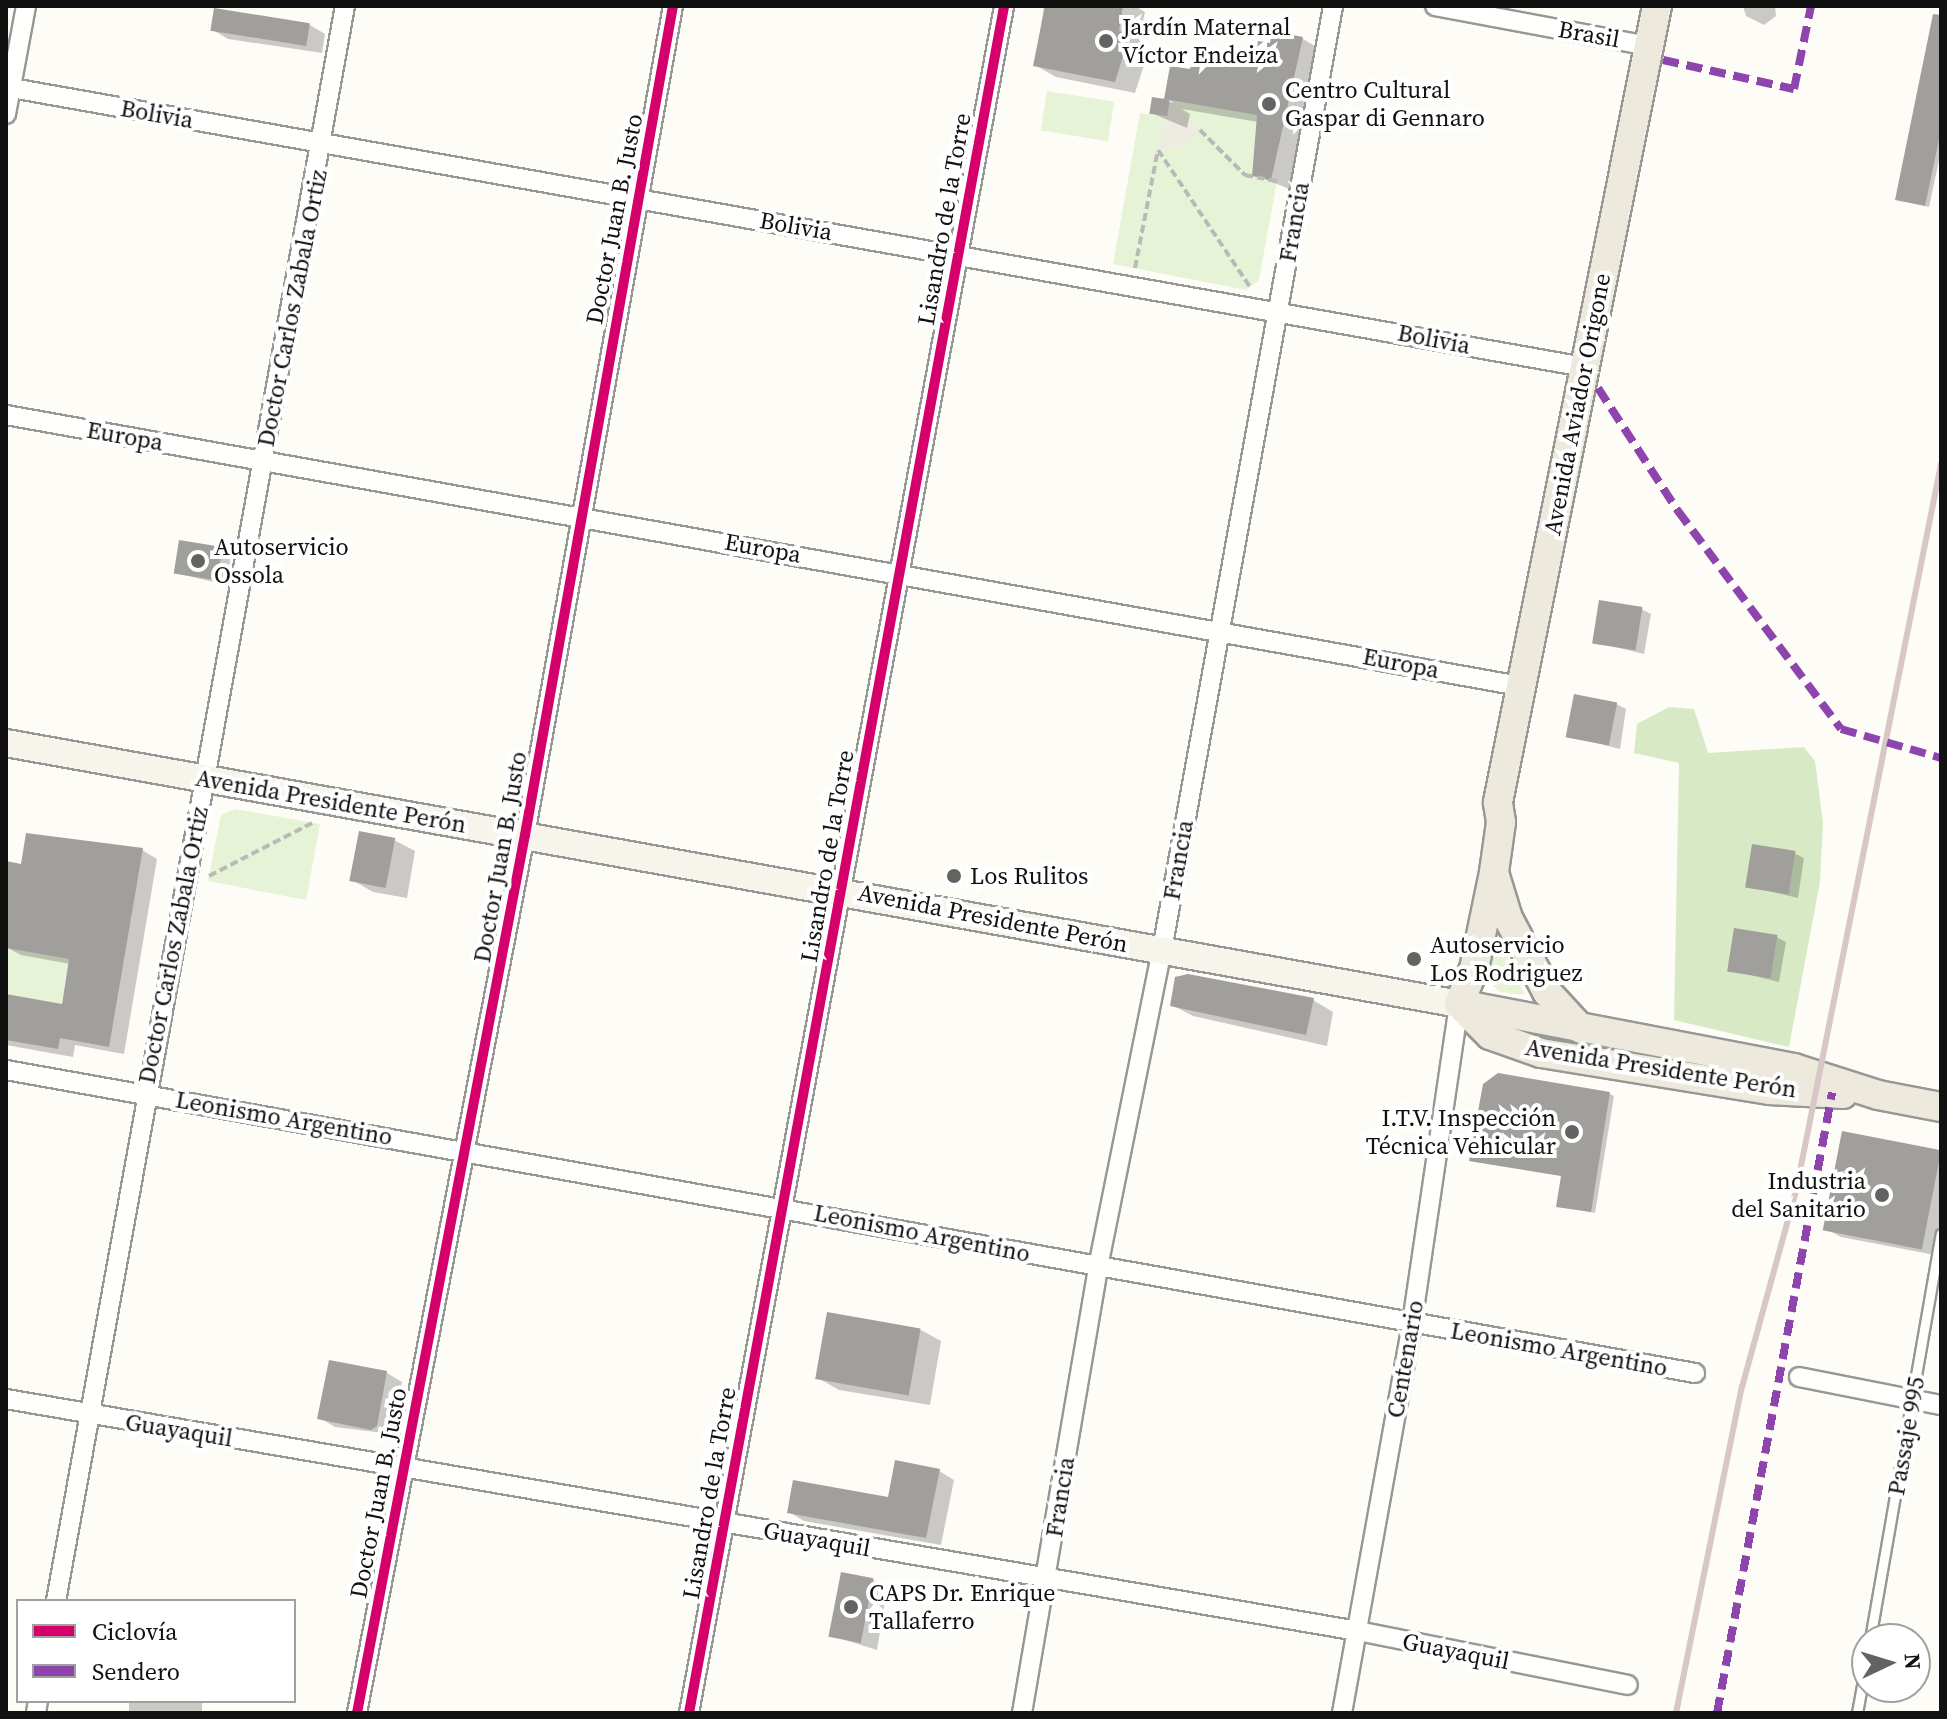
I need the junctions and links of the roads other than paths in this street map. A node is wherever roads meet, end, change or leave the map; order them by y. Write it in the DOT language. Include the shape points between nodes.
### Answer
graph roads {
  1 [pos="26,6"];
  2 [pos="345,6"];
  3 [pos="673,6"];
  4 [pos="1004,6"];
  5 [pos="1333,6"];
  6 [pos="1435,6"];
  7 [pos="1657,6"];
  8 [pos="1649,46"];
  9 [pos="8,88"];
  10 [pos="6,114"];
  11 [pos="322,143"];
  12 [pos="638,198"];
  13 [pos="958,254"];
  14 [pos="1278,310"];
  15 [pos="1585,367"];
  16 [pos="6,415"];
  17 [pos="263,460"];
  18 [pos="579,516"];
  19 [pos="899,573"];
  20 [pos="1220,629"];
  21 [pos="1520,686"];
  22 [pos="6,743"];
  23 [pos="204,778"];
  24 [pos="1498,802"];
  25 [pos="525,835"];
  26 [pos="1494,872"];
  27 [pos="841,889"];
  28 [pos="1162,950"];
  29 [pos="1459,1004"];
  30 [pos="1581,1029"];
  31 [pos="6,1070"];
  32 [pos="145,1093"];
  33 [pos="1878,1095"];
  34 [pos="1941,1107"];
  35 [pos="466,1151"];
  36 [pos="783,1206"];
  37 [pos="1941,1234"];
  38 [pos="1098,1267"];
  39 [pos="1412,1323"];
  40 [pos="1695,1373"];
  41 [pos="1799,1377"];
  42 [pos="6,1399"];
  43 [pos="1913,1399"];
  44 [pos="1941,1405"];
  45 [pos="90,1415"];
  46 [pos="403,1467"];
  47 [pos="724,1523"];
  48 [pos="1047,1578"];
  49 [pos="56,1599"];
  50 [pos="1873,1623"];
  51 [pos="1358,1631"];
  52 [pos="1628,1685"];
  53 [pos="357,1713"];
  54 [pos="689,1713"];
  55 [pos="1022,1713"];
  56 [pos="1342,1713"];
  1 -- 9 [label="street"];
  2 -- 11 [label="street, Doctor Carlos Zabala Ortiz"];
  3 -- 12 [label="street, Doctor Juan B. Justo"];
  4 -- 13 [label="street, Lisandro de la Torre"];
  5 -- 14 [label="street, Francia"];
  6 -- 8 [label="street, Brasil"];
  7 -- 8 [label="main road, Avenida Aviador Origone"];
  8 -- 15 [label="main road, Avenida Aviador Origone"];
  9 -- 10 [label="street"];
  9 -- 11 [label="street, Bolivia"];
  11 -- 12 [label="street, Bolivia"];
  11 -- 17 [label="street, Doctor Carlos Zabala Ortiz"];
  12 -- 13 [label="street, Bolivia"];
  12 -- 18 [label="street, Doctor Juan B. Justo"];
  13 -- 14 [label="street, Bolivia"];
  13 -- 19 [label="street, Lisandro de la Torre"];
  14 -- 15 [label="street, Bolivia"];
  14 -- 20 [label="street, Francia"];
  15 -- 21 [label="main road, Avenida Aviador Origone"];
  16 -- 17 [label="street, Europa"];
  17 -- 18 [label="street, Europa"];
  17 -- 23 [label="street, Doctor Carlos Zabala Ortiz"];
  18 -- 19 [label="street, Europa"];
  18 -- 25 [label="street, Doctor Juan B. Justo"];
  19 -- 20 [label="street, Europa"];
  19 -- 27 [label="street, Lisandro de la Torre"];
  20 -- 21 [label="street, Europa"];
  20 -- 28 [label="street, Francia"];
  21 -- 24 [label="main road, Avenida Aviador Origone"];
  22 -- 23 [label="main road, Avenida Presidente Perón"];
  23 -- 25 [label="main road, Avenida Presidente Perón"];
  23 -- 32 [label="street, Doctor Carlos Zabala Ortiz"];
  24 -- 26 [label="main road, Avenida Aviador Origone" via="1501,822"];
  24 -- 29 [label="main road, Avenida Aviador Origone" via="1485,823 1479,852 1457,968"];
  25 -- 27 [label="main road, Avenida Presidente Perón"];
  25 -- 35 [label="street, Doctor Juan B. Justo"];
  26 -- 29 [label="main road, Avenida Aviador Origone" via="1474,969"];
  26 -- 30 [label="main road" via="1508,918 1547,992"];
  27 -- 28 [label="main road, Avenida Presidente Perón"];
  27 -- 36 [label="street, Lisandro de la Torre"];
  28 -- 29 [label="main road, Avenida Presidente Perón"];
  28 -- 38 [label="street, Francia"];
  29 -- 30 [label="main road, Avenida Presidente Perón"];
  29 -- 33 [label="main road, Avenida Presidente Perón" via="1490,1035 1541,1053 1769,1090"];
  29 -- 39 [label="street, Centenario"];
  30 -- 33 [label="main road, Avenida Presidente Perón" via="1794,1068"];
  31 -- 32 [label="street, Leonismo Argentino"];
  32 -- 35 [label="street, Leonismo Argentino"];
  32 -- 45 [label="street, Doctor Carlos Zabala Ortiz"];
  33 -- 34 [label="main road, Avenida Presidente Perón"];
  35 -- 36 [label="street, Leonismo Argentino"];
  35 -- 46 [label="street, Doctor Juan B. Justo"];
  36 -- 38 [label="street, Leonismo Argentino"];
  36 -- 47 [label="street, Lisandro de la Torre"];
  37 -- 43 [label="lane, Passaje 995"];
  38 -- 39 [label="street, Leonismo Argentino"];
  38 -- 48 [label="street, Francia"];
  39 -- 40 [label="street, Leonismo Argentino"];
  39 -- 51 [label="street, Centenario"];
  41 -- 43 [label="street"];
  42 -- 45 [label="street, Guayaquil"];
  43 -- 44 [label="street"];
  43 -- 50 [label="lane, Passaje 995"];
  45 -- 46 [label="street, Guayaquil"];
  45 -- 49 [label="street, Doctor Carlos Zabala Ortiz"];
  46 -- 47 [label="street, Guayaquil"];
  46 -- 53 [label="street, Doctor Juan B. Justo"];
  47 -- 48 [label="street, Guayaquil"];
  47 -- 54 [label="street, Lisandro de la Torre"];
  48 -- 51 [label="street, Guayaquil"];
  48 -- 55 [label="street, Francia"];
  51 -- 52 [label="street, Guayaquil"];
  51 -- 56 [label="street, Centenario"];
}
